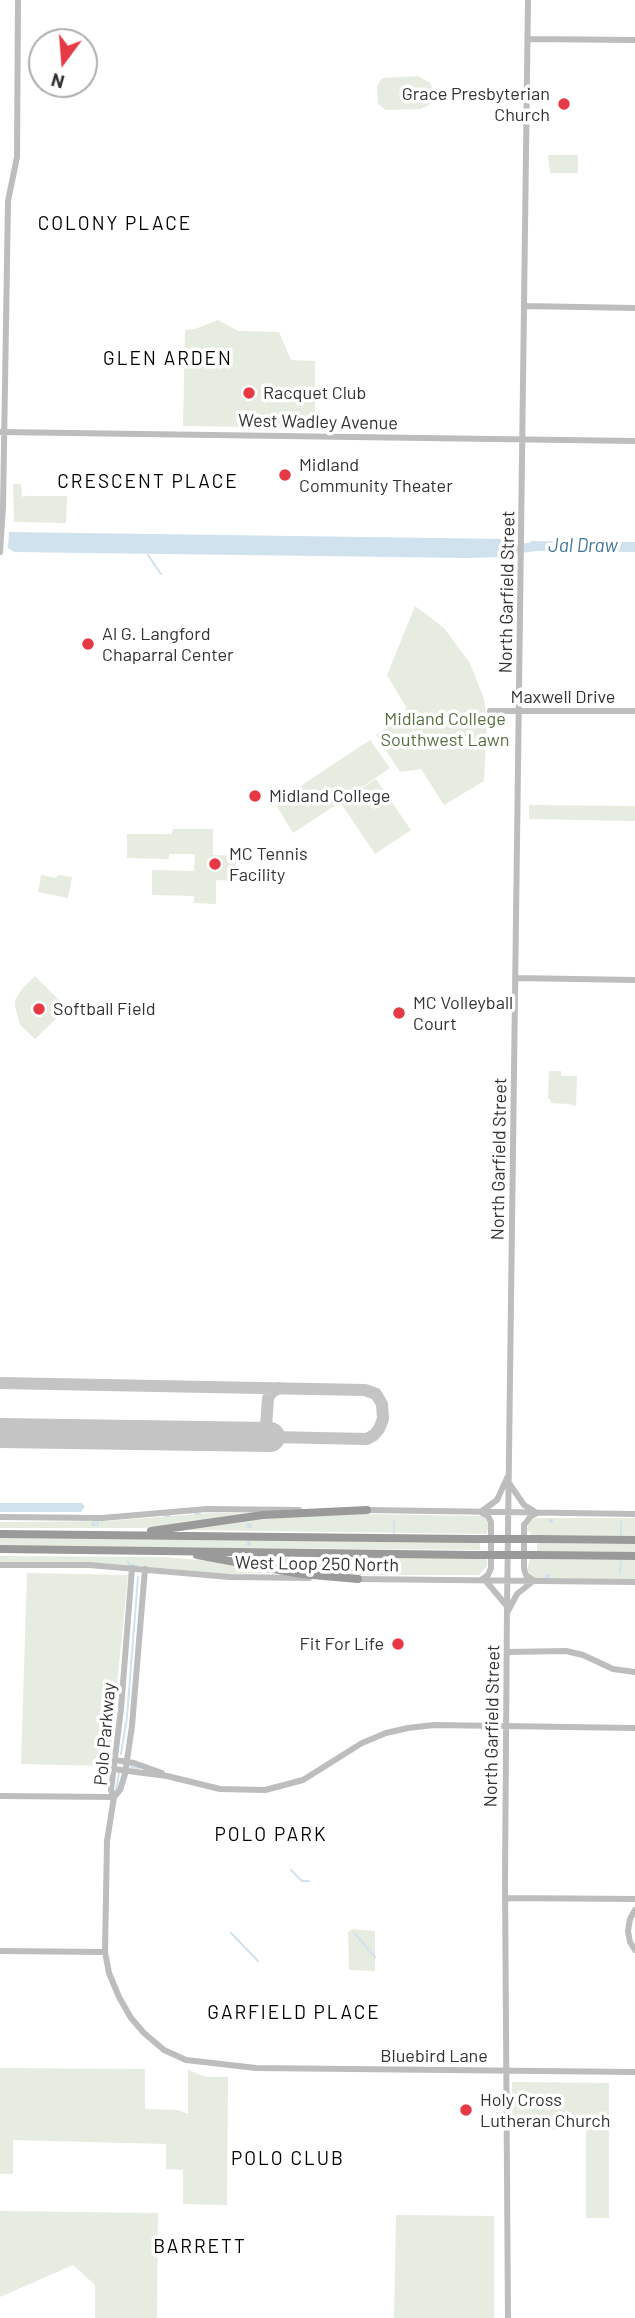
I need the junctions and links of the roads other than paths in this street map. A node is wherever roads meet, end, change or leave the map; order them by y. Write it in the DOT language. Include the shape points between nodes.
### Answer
graph roads {
  1 [pos="18,0"];
  2 [pos="528,0"];
  3 [pos="528,39"];
  4 [pos="635,40"];
  5 [pos="524,306"];
  6 [pos="635,308"];
  7 [pos="2,432"];
  8 [pos="523,439"];
  9 [pos="635,441"];
  10 [pos="0,552"];
  11 [pos="520,710"];
  12 [pos="490,711"];
  13 [pos="635,711"];
  14 [pos="515,978"];
  15 [pos="635,980"];
  16 [pos="509,1474"];
  17 [pos="509,1483"];
  18 [pos="367,1510"];
  19 [pos="481,1512"];
  20 [pos="508,1513"];
  21 [pos="537,1513"];
  22 [pos="635,1514"];
  23 [pos="0,1517"];
  24 [pos="0,1534"];
  25 [pos="123,1535"];
  26 [pos="635,1540"];
  27 [pos="0,1549"];
  28 [pos="160,1551"];
  29 [pos="635,1556"];
  30 [pos="0,1565"];
  31 [pos="132,1568"];
  32 [pos="145,1569"];
  33 [pos="358,1579"];
  34 [pos="482,1580"];
  35 [pos="508,1581"];
  36 [pos="536,1581"];
  37 [pos="635,1582"];
  38 [pos="507,1609"];
  39 [pos="507,1651"];
  40 [pos="635,1672"];
  41 [pos="506,1727"];
  42 [pos="635,1728"];
  43 [pos="115,1760"];
  44 [pos="127,1762"];
  45 [pos="113,1769"];
  46 [pos="125,1771"];
  47 [pos="167,1776"];
  48 [pos="0,1796"];
  49 [pos="114,1797"];
  50 [pos="505,1898"];
  51 [pos="635,1899"];
  52 [pos="635,1910"];
  53 [pos="635,1950"];
  54 [pos="0,1951"];
  55 [pos="105,1952"];
  56 [pos="505,2071"];
  57 [pos="635,2072"];
  58 [pos="508,2318"];
  1 -- 7 [label="main road" via="17,157 8,201"];
  2 -- 3 [label="main road, North Garfield Street"];
  3 -- 4 [label="main road"];
  3 -- 5 [label="main road, North Garfield Street"];
  5 -- 6 [label="main road"];
  5 -- 8 [label="main road, North Garfield Street"];
  7 -- 8 [label="main road, West Wadley Avenue"];
  7 -- 10 [label="main road"];
  8 -- 9 [label="main road, West Wadley Avenue"];
  8 -- 11 [label="main road, North Garfield Street"];
  11 -- 12 [label="main road, Maxwell Drive"];
  11 -- 13 [label="main road, Maxwell Drive"];
  11 -- 14 [label="main road, North Garfield Street"];
  14 -- 15 [label="main road"];
  14 -- 16 [label="main road, North Garfield Street"];
  16 -- 17 [label="main road, North Garfield Street"];
  16 -- 19 [label="main road" via="497,1500"];
  17 -- 20 [label="main road, North Garfield Street"];
  17 -- 21 [label="main road" via="524,1505"];
  18 -- 19 [label="main road"];
  18 -- 23 [label="main road" via="207,1509 102,1518"];
  18 -- 25 [label="highway" via="263,1515"];
  19 -- 20 [label="main road"];
  19 -- 34 [label="main road" via="491,1522 491,1568"];
  20 -- 21 [label="main road"];
  20 -- 35 [label="main road, North Garfield Street"];
  21 -- 22 [label="main road"];
  21 -- 36 [label="main road" via="524,1525 524,1571"];
  24 -- 25 [label="highway"];
  25 -- 26 [label="highway, bridge"];
  27 -- 28 [label="highway"];
  28 -- 29 [label="highway, bridge"];
  28 -- 33 [label="highway"];
  30 -- 31 [label="main road, West Loop 250 North"];
  31 -- 32 [label="main road, West Loop 250 North"];
  31 -- 43 [label="main road, Polo Parkway"];
  32 -- 33 [label="main road, West Loop 250 North" via="230,1577"];
  32 -- 44 [label="main road, Polo Parkway"];
  33 -- 34 [label="main road, West Loop 250 North"];
  34 -- 35 [label="main road, West Loop 250 North"];
  34 -- 38 [label="main road"];
  35 -- 36 [label="main road, West Loop 250 North"];
  35 -- 38 [label="main road, North Garfield Street"];
  36 -- 37 [label="main road, West Loop 250 North"];
  36 -- 38 [label="main road" via="524,1587"];
  38 -- 39 [label="main road, North Garfield Street"];
  39 -- 40 [label="main road" via="566,1651 613,1669"];
  39 -- 41 [label="main road, North Garfield Street"];
  41 -- 42 [label="main road"];
  41 -- 47 [label="main road" via="400,1729 362,1743 303,1780 272,1789 220,1789"];
  41 -- 50 [label="main road, North Garfield Street"];
  43 -- 44 [label="main road"];
  43 -- 45 [label="main road, Polo Parkway"];
  44 -- 46 [label="main road, Polo Parkway"];
  44 -- 47 [label="main road"];
  45 -- 46 [label="main road"];
  45 -- 49 [label="main road, Polo Parkway"];
  46 -- 47 [label="main road"];
  46 -- 49 [label="main road, Polo Parkway"];
  48 -- 49 [label="main road"];
  49 -- 55 [label="main road, Bluebird Lane" via="107,1857"];
  50 -- 51 [label="main road"];
  50 -- 56 [label="main road, North Garfield Street"];
  52 -- 53 [label="main road" via="628,1931"];
  54 -- 55 [label="main road"];
  55 -- 56 [label="main road, Bluebird Lane" via="109,1973 131,2018 147,2036 186,2060 337,2070"];
  56 -- 57 [label="main road, Bluebird Lane"];
  56 -- 58 [label="main road, North Garfield Street"];
}
